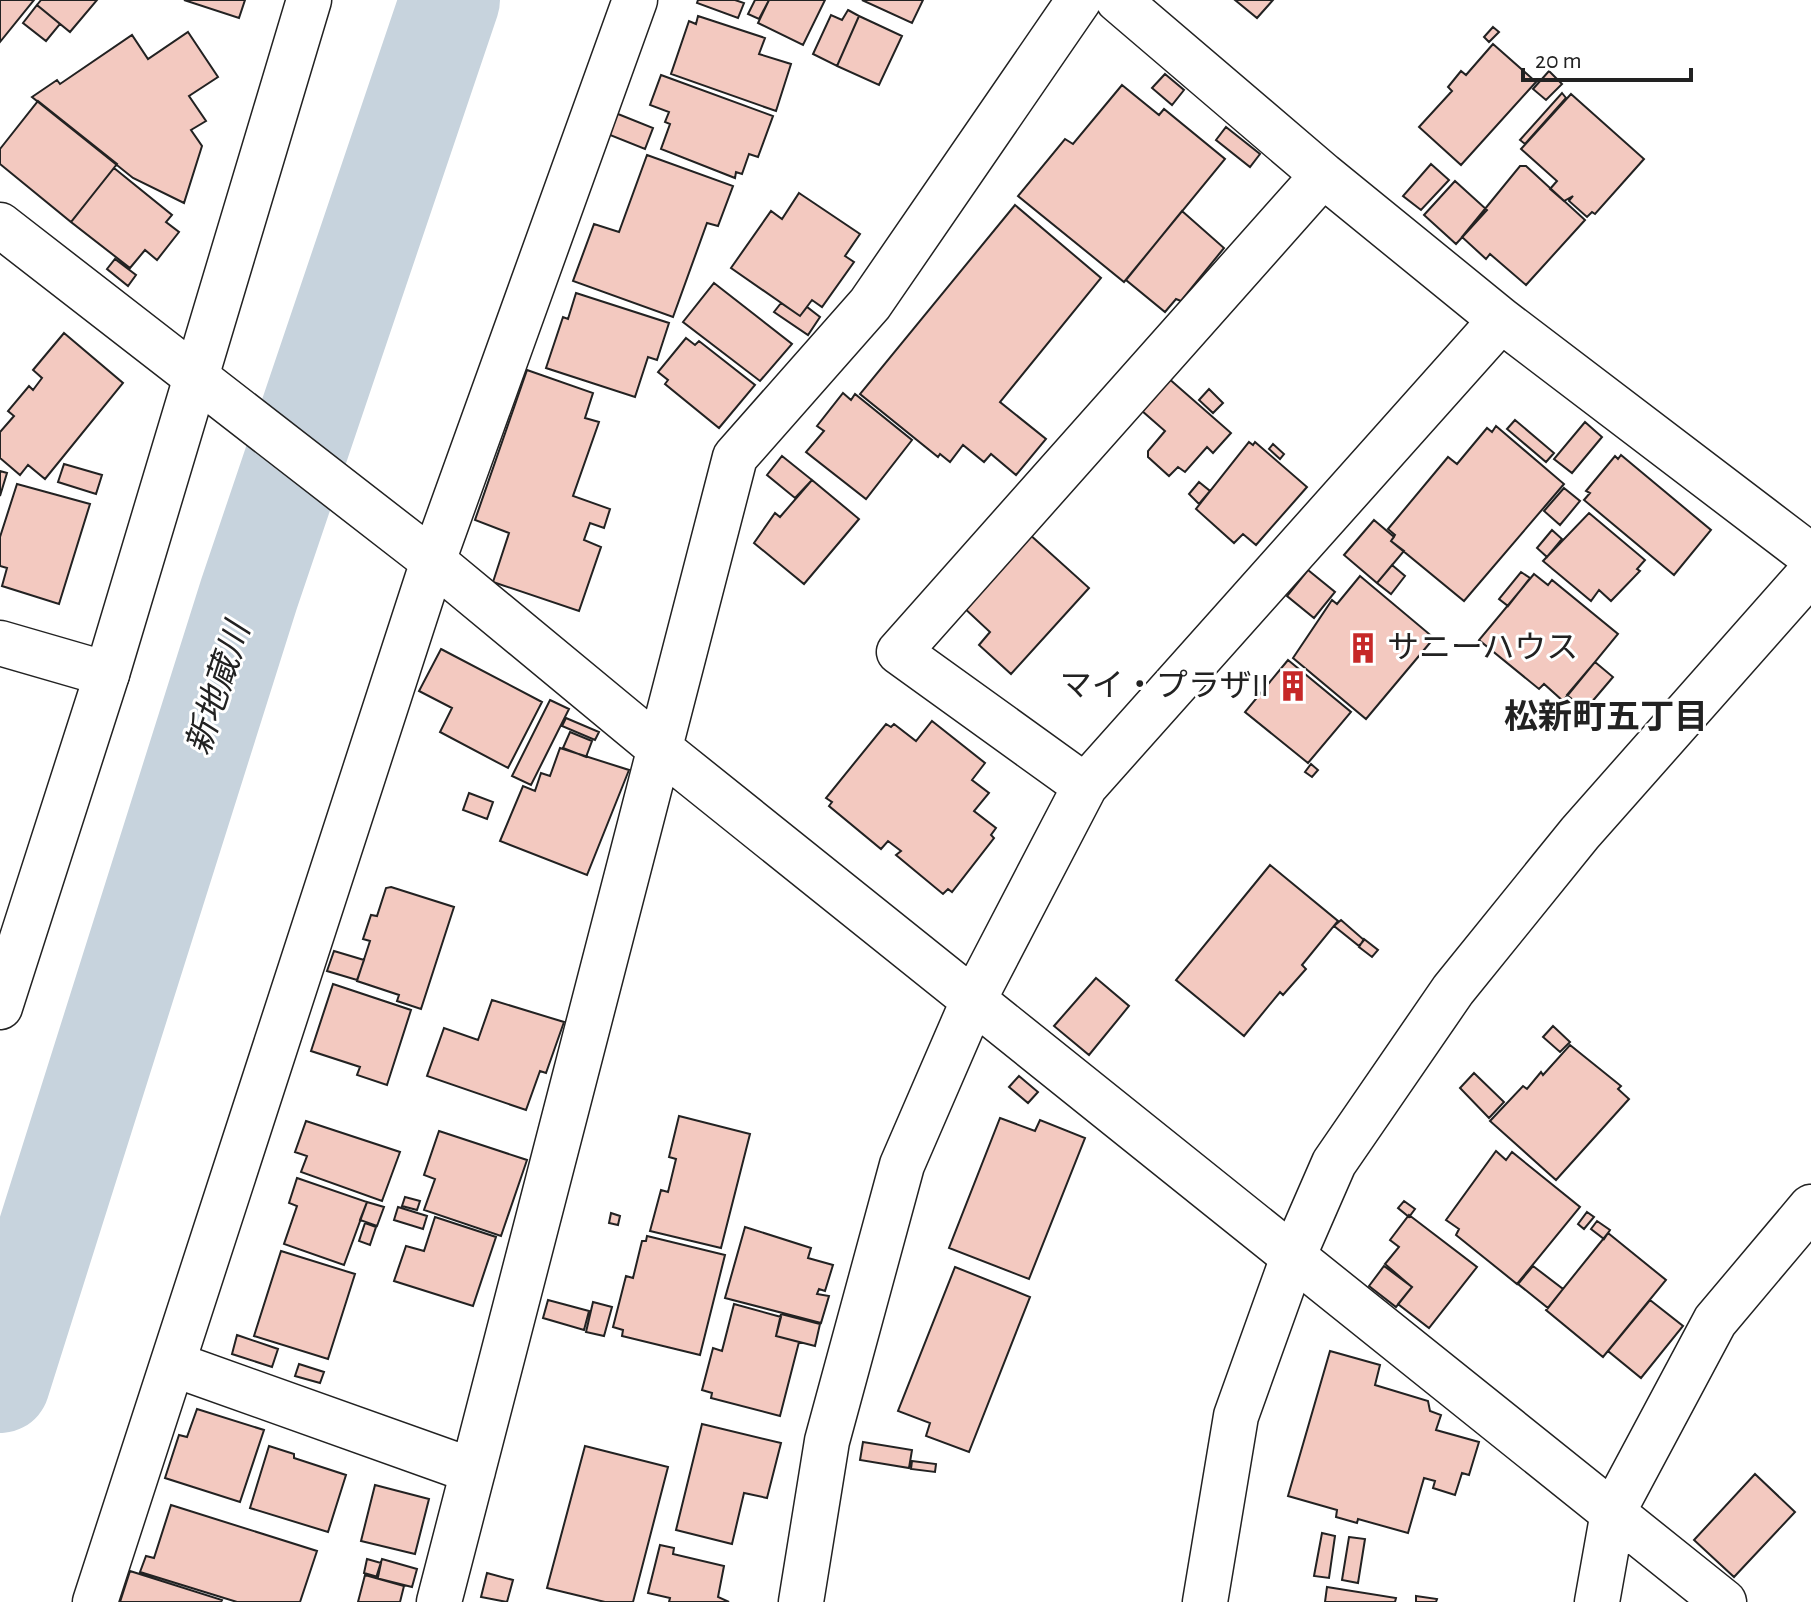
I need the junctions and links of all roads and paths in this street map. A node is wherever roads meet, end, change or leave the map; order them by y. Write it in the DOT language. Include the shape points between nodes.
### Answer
graph roads {
  1 [pos="309,0"];
  2 [pos="635,0"];
  3 [pos="1079,0"];
  4 [pos="1118,0"];
  5 [pos="1323,175"];
  6 [pos="0,225"];
  7 [pos="1501,320"];
  8 [pos="213,391"];
  9 [pos="1811,556"];
  10 [pos="433,561"];
  11 [pos="1811,572"];
  12 [pos="0,643"];
  13 [pos="107,674"];
  14 [pos="659,748"];
  15 [pos="1085,786"];
  16 [pos="973,1001"];
  17 [pos="0,1007"];
  18 [pos="1811,1207"];
  19 [pos="1293,1257"];
  20 [pos="173,1364"];
  21 [pos="473,1471"];
  22 [pos="1613,1512"];
  23 [pos="95,1602"];
  24 [pos="439,1602"];
  25 [pos="801,1602"];
  26 [pos="1205,1602"];
  27 [pos="1597,1602"];
  28 [pos="1724,1602"];
  1 -- 8 [label="street"];
  2 -- 10 [label="street"];
  3 -- 14 [label="street" via="870,304 735,457"];
  4 -- 5 [label="street"];
  5 -- 7 [label="street"];
  5 -- 15 [label="street" via="899,652"];
  6 -- 8 [label="street"];
  7 -- 9 [label="street"];
  7 -- 15 [label="street"];
  8 -- 10 [label="street"];
  8 -- 13 [label="street"];
  10 -- 14 [label="street"];
  10 -- 20 [label="street"];
  11 -- 19 [label="street" via="1580,833 1453,990 1334,1163"];
  12 -- 13 [label="street"];
  13 -- 17 [label="street"];
  14 -- 16 [label="street"];
  14 -- 21 [label="street"];
  15 -- 16 [label="street"];
  16 -- 19 [label="street"];
  16 -- 25 [label="street" via="902,1165 827,1441"];
  18 -- 22 [label="street" via="1715,1321"];
  19 -- 22 [label="street"];
  19 -- 26 [label="street" via="1236,1416"];
  20 -- 21 [label="street"];
  20 -- 23 [label="street"];
  21 -- 24 [label="street"];
  22 -- 27 [label="street"];
  22 -- 28 [label="street"];
}
